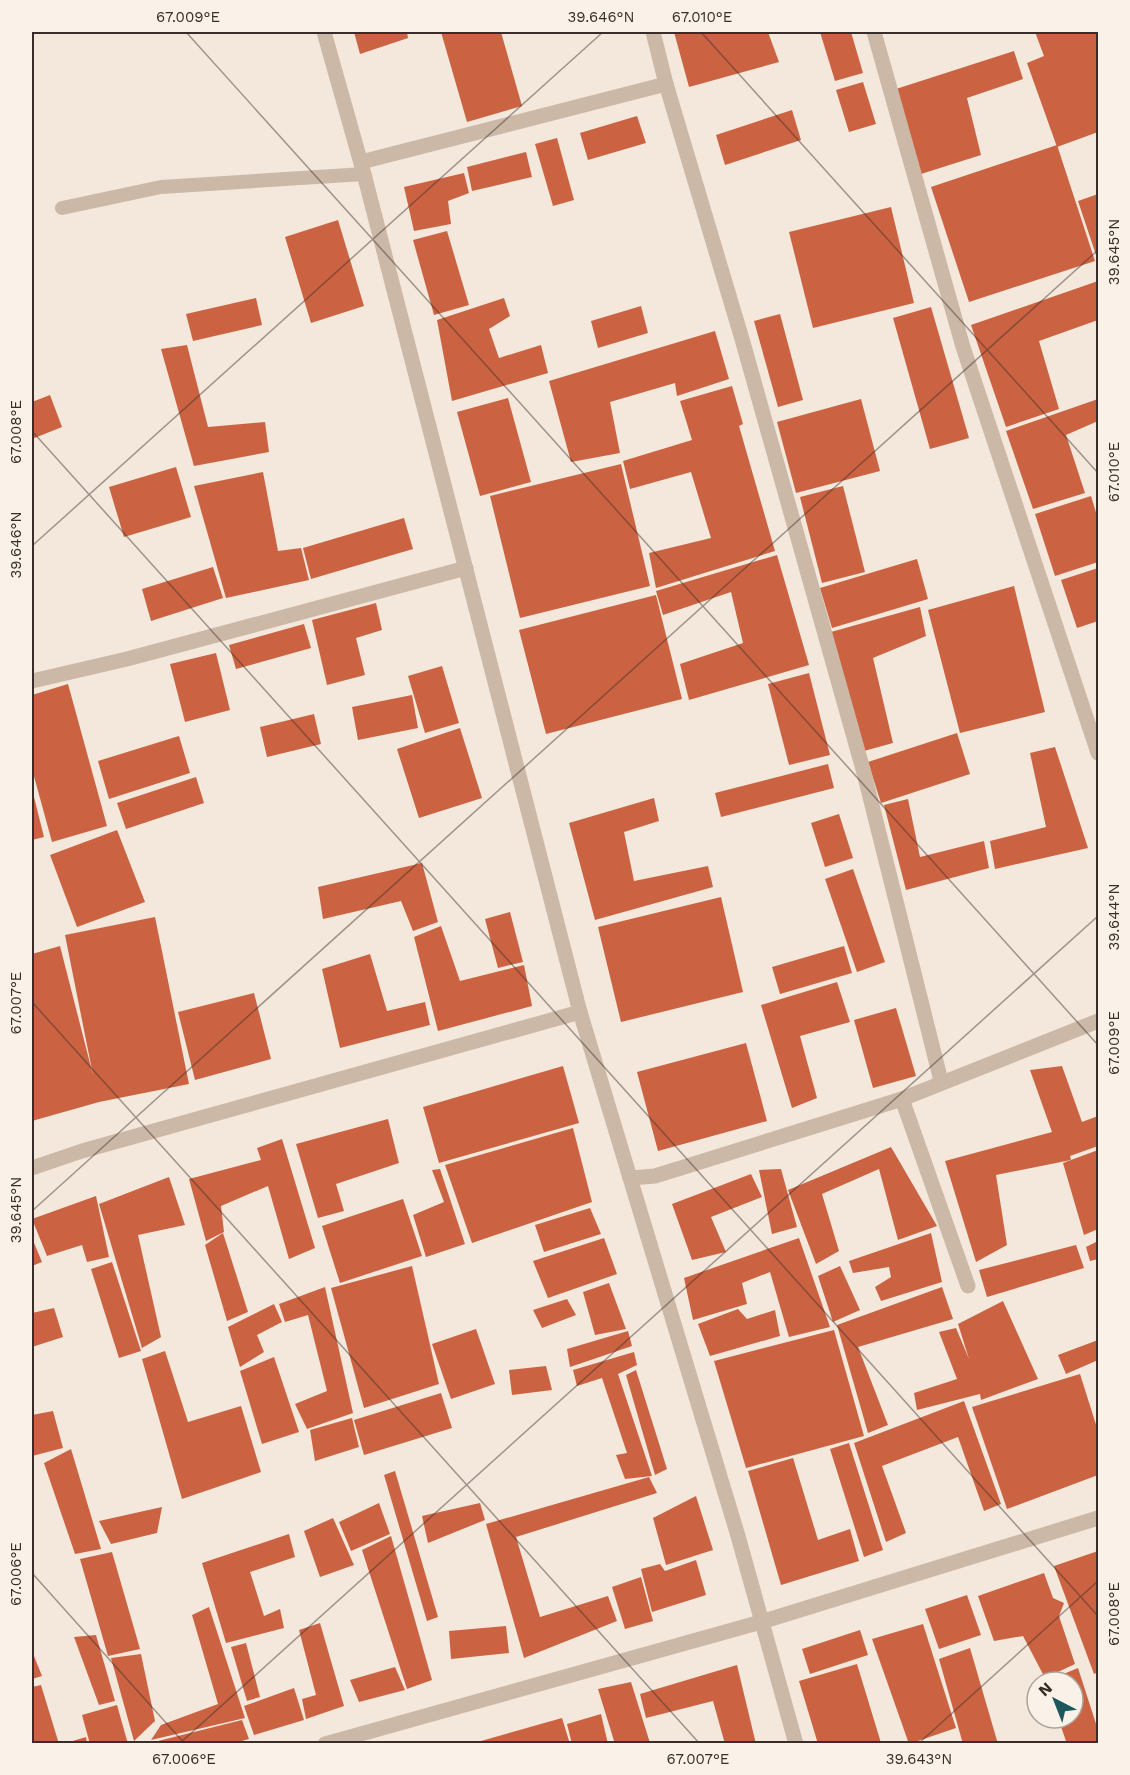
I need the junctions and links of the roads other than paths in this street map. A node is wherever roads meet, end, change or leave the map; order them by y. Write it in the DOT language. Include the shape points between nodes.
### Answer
graph roads {
  1 [pos="324,32"];
  2 [pos="653,32"];
  3 [pos="874,32"];
  4 [pos="666,84"];
  5 [pos="362,168"];
  6 [pos="62,208"];
  7 [pos="466,568"];
  8 [pos="32,681"];
  9 [pos="1098,753"];
  10 [pos="580,1012"];
  11 [pos="1098,1021"];
  12 [pos="941,1081"];
  13 [pos="902,1099"];
  14 [pos="32,1168"];
  15 [pos="630,1178"];
  16 [pos="968,1286"];
  17 [pos="1098,1518"];
  18 [pos="761,1622"];
  19 [pos="325,1743"];
  20 [pos="796,1743"];
  1 -- 5 [label="street"];
  2 -- 4 [label="street"];
  3 -- 9 [label="street" via="963,347"];
  4 -- 5 [label="street"];
  4 -- 12 [label="street" via="864,773"];
  5 -- 6 [label="lane" via="161,187"];
  5 -- 7 [label="street"];
  7 -- 8 [label="street"];
  7 -- 10 [label="street"];
  10 -- 14 [label="street"];
  10 -- 15 [label="street"];
  11 -- 12 [label="street"];
  12 -- 13 [label="street"];
  13 -- 15 [label="street" via="656,1176"];
  13 -- 16 [label="street"];
  15 -- 18 [label="street"];
  17 -- 18 [label="street"];
  18 -- 19 [label="street"];
  18 -- 20 [label="street"];
}
